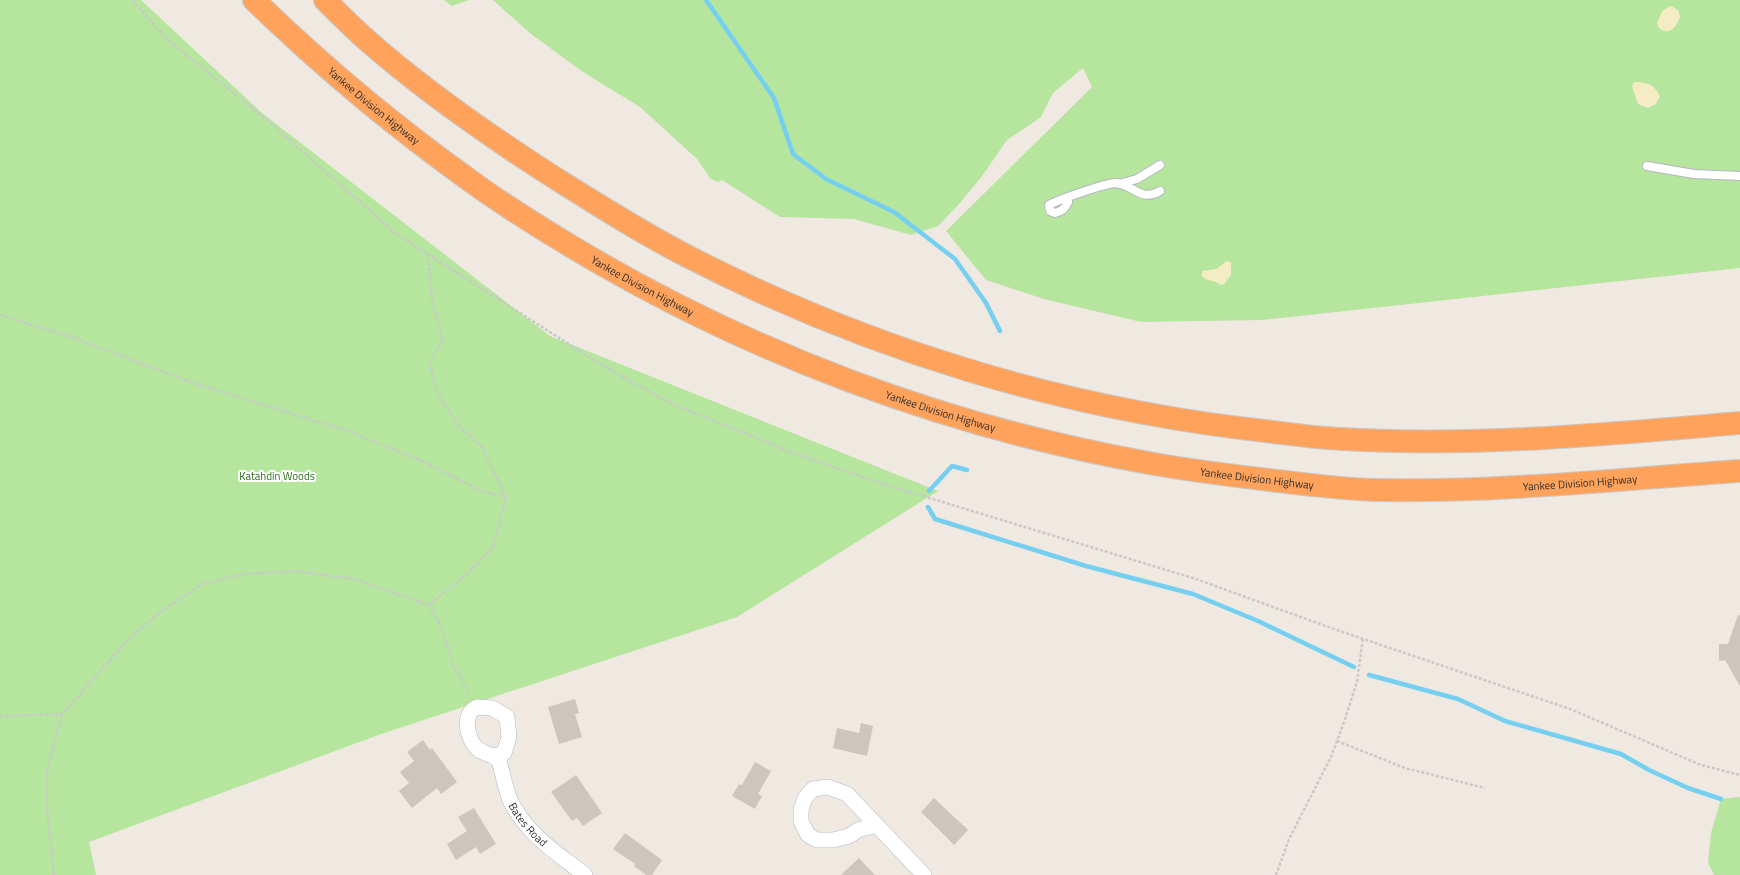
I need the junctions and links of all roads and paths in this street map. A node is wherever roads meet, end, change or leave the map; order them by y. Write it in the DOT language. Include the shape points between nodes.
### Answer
graph roads {
  1 [pos="132,0"];
  2 [pos="254,0"];
  3 [pos="325,0"];
  4 [pos="1160,165"];
  5 [pos="1647,166"];
  6 [pos="1740,176"];
  7 [pos="1119,184"];
  8 [pos="1160,192"];
  9 [pos="1068,202"];
  10 [pos="428,253"];
  11 [pos="0,315"];
  12 [pos="1740,424"];
  13 [pos="1740,471"];
  14 [pos="506,497"];
  15 [pos="429,605"];
  16 [pos="1362,638"];
  17 [pos="477,707"];
  18 [pos="62,714"];
  19 [pos="0,716"];
  20 [pos="1337,741"];
  21 [pos="495,756"];
  22 [pos="1740,776"];
  23 [pos="1485,788"];
  24 [pos="876,825"];
  25 [pos="54,875"];
  26 [pos="585,875"];
  27 [pos="924,875"];
  28 [pos="1276,875"];
  1 -- 10 [label="path" via="168,40 268,121 395,233"];
  2 -- 13 [label="highway, Yankee Division Highway" via="305,49 399,127 472,183 565,243 667,301 741,336 837,376 938,412 1095,453 1202,473 1324,487 1382,490 1500,488"];
  3 -- 12 [label="highway" via="369,42 475,125 592,201 684,254 729,277 824,318 899,348 974,372 1155,416 1337,439 1392,442 1523,439"];
  4 -- 7 [label="lane" via="1137,179"];
  5 -- 6 [label="lane" via="1694,174"];
  7 -- 8 [label="lane" via="1151,196"];
  7 -- 9 [label="lane" via="1105,185 1057,201 1049,205 1050,211 1060,211"];
  10 -- 14 [label="path" via="432,300 443,340 430,362 435,388 456,423 482,447"];
  10 -- 16 [label="path" via="603,366 670,403 788,451 873,480 1196,579"];
  11 -- 14 [label="path" via="88,343 196,384 348,430 422,461 482,491"];
  14 -- 15 [label="path" via="493,548 468,573"];
  15 -- 17 [label="path" via="442,630 453,665"];
  15 -- 18 [label="path" via="354,579 295,571 244,574 205,582 164,609 130,638"];
  16 -- 20 [label="path" via="1357,682"];
  16 -- 22 [label="path" via="1570,709 1701,765"];
  17 -- 21 [label="street" via="470,713 468,726 472,743 479,750"];
  17 -- 21 [label="street" via="492,708 507,717 510,737 504,753"];
  18 -- 19 [label="path"];
  18 -- 25 [label="path" via="47,770 47,810"];
  20 -- 23 [label="path" via="1405,768"];
  20 -- 28 [label="path" via="1289,838"];
  21 -- 26 [label="street, Bates Road" via="499,761 510,799 526,825 541,842"];
  24 -- 24 [label="street" via="858,830 849,836 817,840 808,835 801,821 801,810 805,798 813,789 828,787 854,799"];
  24 -- 27 [label="street"];
}
